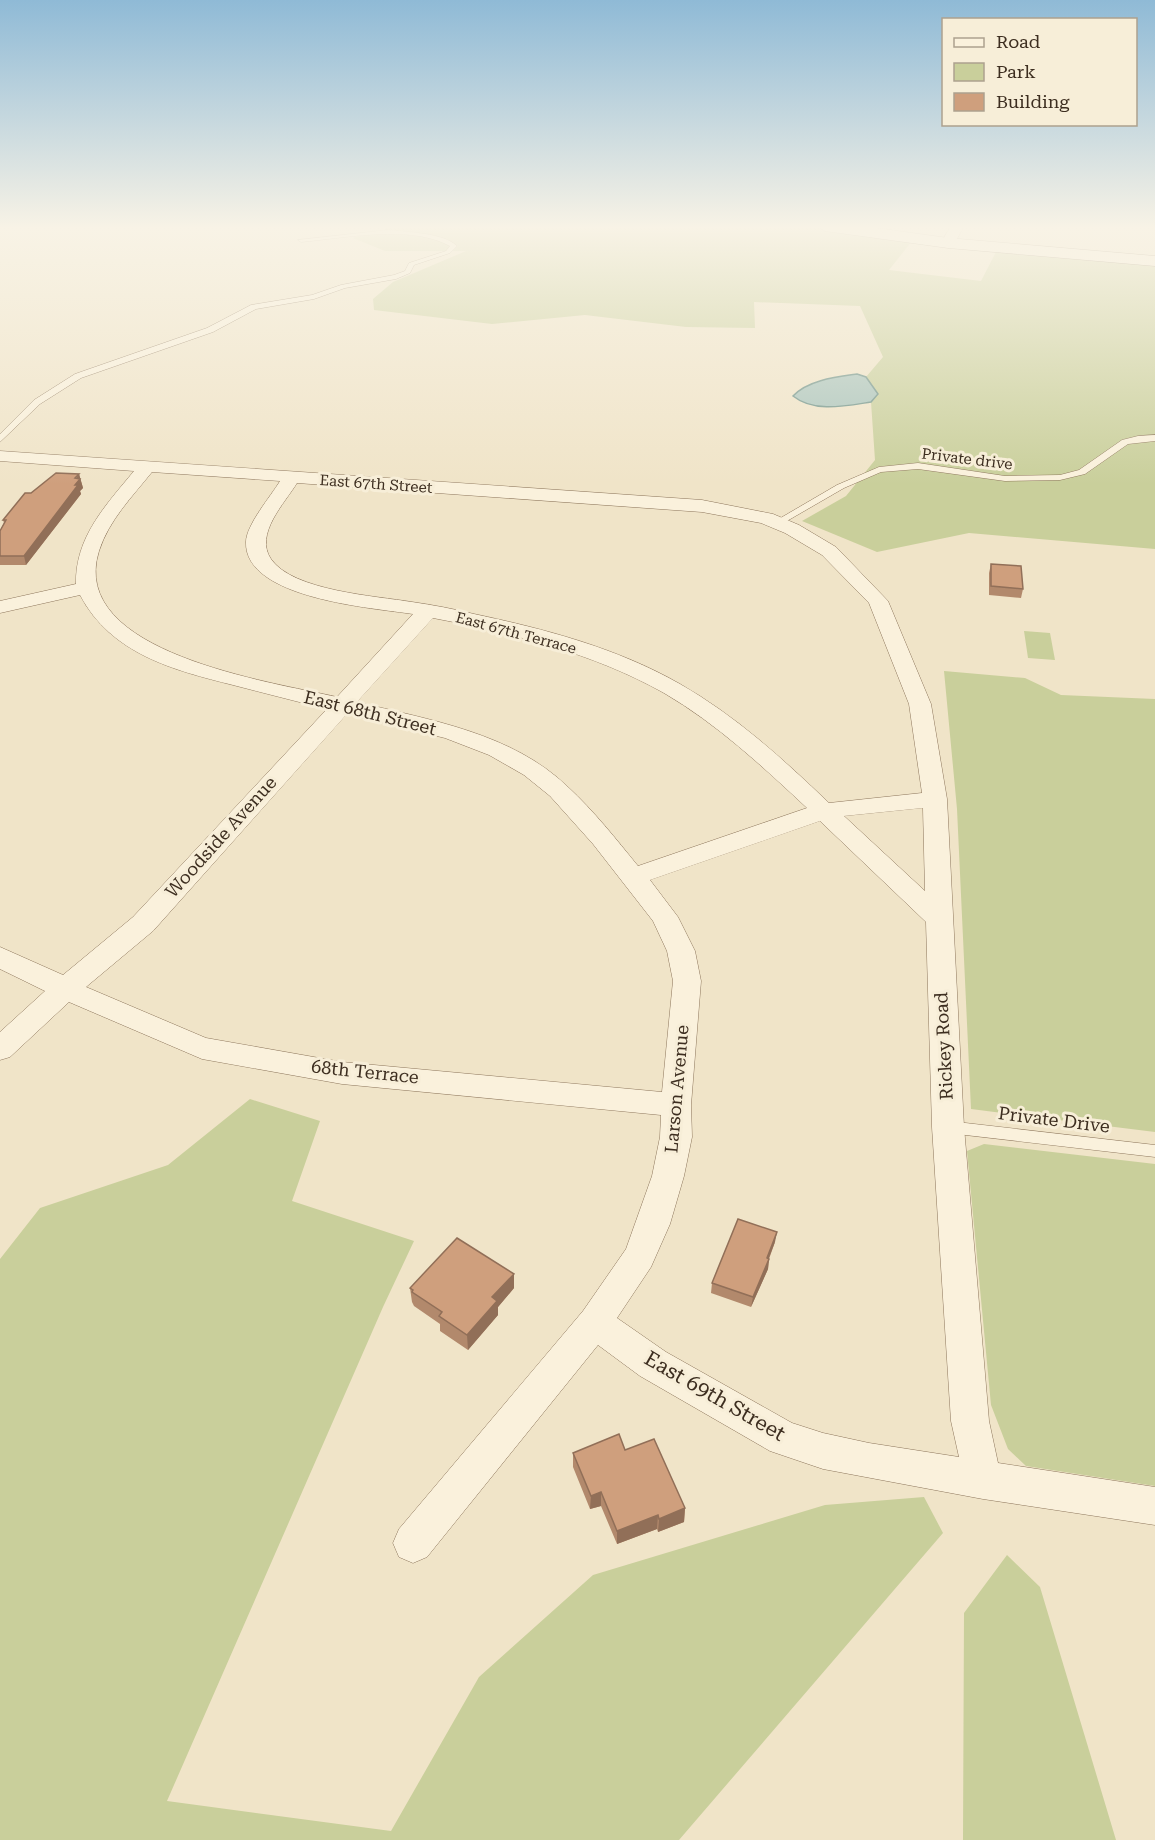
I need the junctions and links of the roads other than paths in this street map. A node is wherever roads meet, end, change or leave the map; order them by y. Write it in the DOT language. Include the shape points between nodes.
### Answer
graph roads {
  1 [pos="245,312"];
  2 [pos="1155,438"];
  3 [pos="0,439"];
  4 [pos="0,456"];
  5 [pos="146,468"];
  6 [pos="291,478"];
  7 [pos="764,519"];
  8 [pos="86,588"];
  9 [pos="0,607"];
  10 [pos="428,610"];
  11 [pos="340,706"];
  12 [pos="935,799"];
  13 [pos="823,811"];
  14 [pos="633,877"];
  15 [pos="939,918"];
  16 [pos="0,957"];
  17 [pos="65,989"];
  18 [pos="0,1049"];
  19 [pos="676,1105"];
  20 [pos="948,1127"];
  21 [pos="1155,1152"];
  22 [pos="595,1322"];
  23 [pos="983,1480"];
  24 [pos="1155,1506"];
  25 [pos="413,1543"];
  1 -- 3 [label="lane" via="210,330 78,376 37,402"];
  2 -- 7 [label="lane, Private drive" via="1126,440 1079,474 1069,476 1012,478 922,465 878,470"];
  4 -- 5 [label="street, East 67th Street"];
  5 -- 6 [label="street, East 67th Street"];
  5 -- 8 [label="street" via="96,532 86,561"];
  6 -- 7 [label="street, East 67th Street" via="670,504"];
  6 -- 10 [label="street, East 67th Terrace" via="255,537 257,552 267,568 282,579 311,590"];
  7 -- 12 [label="street, Rickey Road" via="829,551 878,601 920,704"];
  8 -- 9 [label="street"];
  8 -- 11 [label="street, East 68th Street" via="94,607 107,622 152,654 186,668"];
  10 -- 11 [label="street, Woodside Avenue"];
  10 -- 13 [label="street, East 67th Terrace" via="549,639 610,659 653,680 707,709 743,736"];
  11 -- 14 [label="street, East 68th Street" via="453,733 516,760 559,791"];
  11 -- 17 [label="street, Woodside Avenue" via="143,924"];
  12 -- 13 [label="street"];
  12 -- 15 [label="street, Rickey Road"];
  13 -- 14 [label="street"];
  13 -- 15 [label="street, East 67th Terrace"];
  14 -- 19 [label="street, Larson Avenue" via="665,917 681,951 687,981"];
  15 -- 20 [label="street, Rickey Road"];
  16 -- 17 [label="street, 68th Terrace"];
  17 -- 18 [label="street, Woodside Avenue"];
  17 -- 19 [label="street, 68th Terrace" via="202,1048 342,1072"];
  19 -- 22 [label="street, Larson Avenue" via="676,1137 653,1224 639,1257"];
  20 -- 21 [label="lane, Private Drive"];
  20 -- 23 [label="street, Rickey Road" via="970,1421"];
  22 -- 23 [label="street, East 69th Street" via="653,1364 783,1438 869,1461"];
  22 -- 25 [label="street, Larson Avenue"];
  23 -- 24 [label="street"];
}
